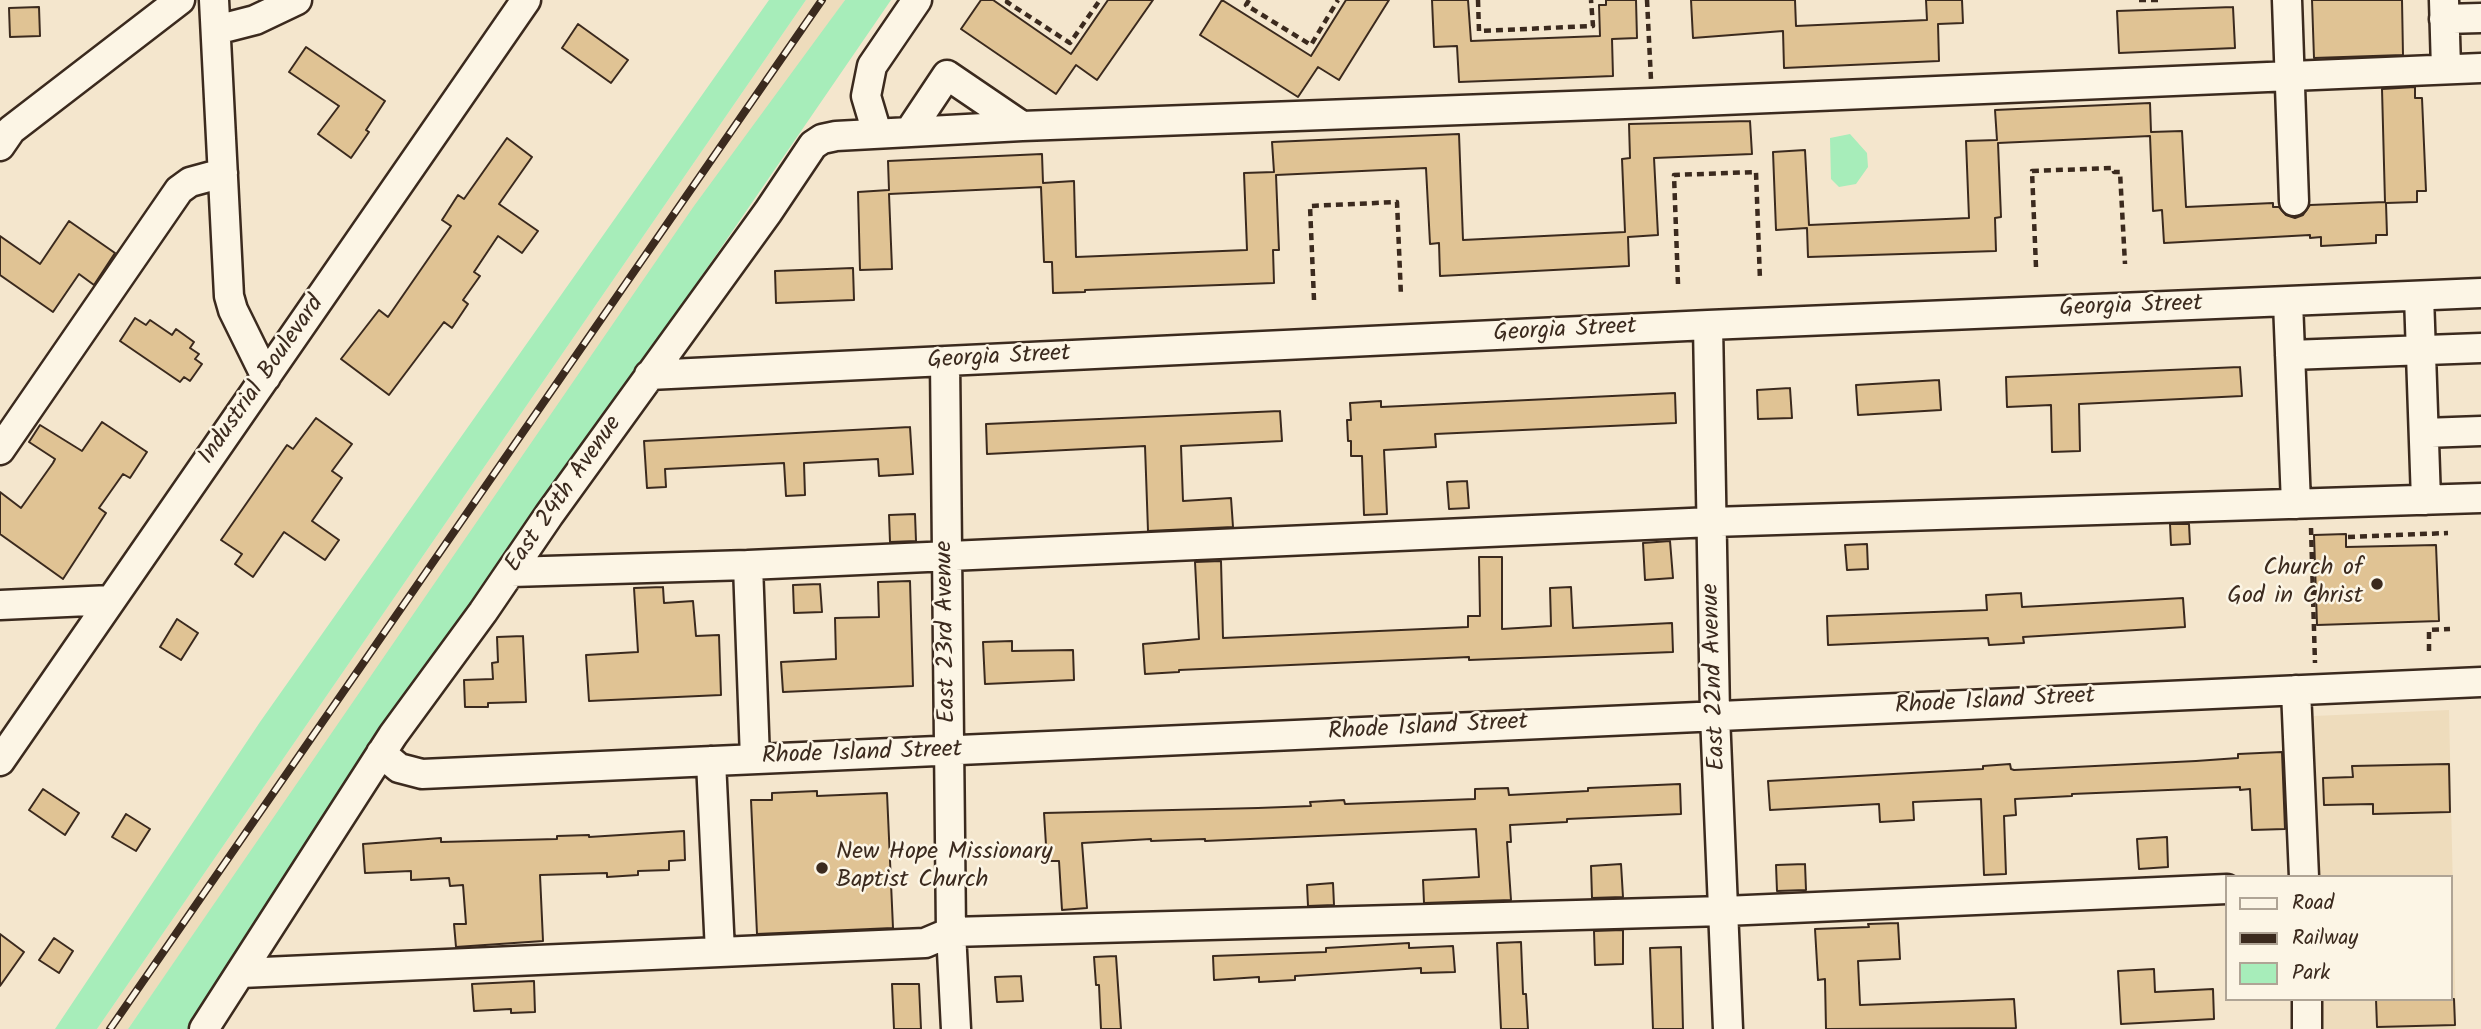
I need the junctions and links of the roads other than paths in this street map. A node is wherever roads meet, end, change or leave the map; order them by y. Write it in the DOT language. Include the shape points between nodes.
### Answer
graph roads {
  1 [pos="180,0"];
  2 [pos="214,0"];
  3 [pos="297,0"];
  4 [pos="526,0"];
  5 [pos="917,0"];
  6 [pos="2287,0"];
  7 [pos="2444,9"];
  8 [pos="2481,18"];
  9 [pos="216,30"];
  10 [pos="2481,68"];
  11 [pos="2446,69"];
  12 [pos="2290,76"];
  13 [pos="1022,127"];
  14 [pos="909,132"];
  15 [pos="877,134"];
  16 [pos="4,135"];
  17 [pos="223,173"];
  18 [pos="2294,201"];
  19 [pos="2481,293"];
  20 [pos="2419,296"];
  21 [pos="2288,302"];
  22 [pos="1708,325"];
  23 [pos="2481,348"];
  24 [pos="2421,350"];
  25 [pos="2290,355"];
  26 [pos="944,361"];
  27 [pos="649,375"];
  28 [pos="266,377"];
  29 [pos="2481,431"];
  30 [pos="2424,433"];
  31 [pos="0,450"];
  32 [pos="2481,498"];
  33 [pos="2426,500"];
  34 [pos="2304,516"];
  35 [pos="1712,522"];
  36 [pos="947,555"];
  37 [pos="748,565"];
  38 [pos="511,572"];
  39 [pos="111,600"];
  40 [pos="0,605"];
  41 [pos="2481,682"];
  42 [pos="2306,689"];
  43 [pos="1715,715"];
  44 [pos="950,751"];
  45 [pos="382,753"];
  46 [pos="755,759"];
  47 [pos="0,761"];
  48 [pos="710,761"];
  49 [pos="2304,875"];
  50 [pos="2226,889"];
  51 [pos="1724,911"];
  52 [pos="951,932"];
  53 [pos="720,952"];
  54 [pos="241,973"];
  55 [pos="2307,1001"];
  56 [pos="204,1029"];
  57 [pos="956,1029"];
  58 [pos="1728,1029"];
  59 [pos="2307,1029"];
  1 -- 16 [label="street"];
  2 -- 9 [label="street"];
  3 -- 9 [label="street" via="256,20"];
  4 -- 28 [label="street, Industrial Boulevard"];
  5 -- 15 [label="street" via="872,66 866,96"];
  6 -- 12 [label="street"];
  7 -- 8 [label="street"];
  7 -- 11 [label="street"];
  9 -- 17 [label="street"];
  10 -- 11 [label="street, East 24th Avenue"];
  11 -- 12 [label="street, East 24th Avenue"];
  12 -- 13 [label="street, East 24th Avenue"];
  12 -- 18 [label="street"];
  13 -- 14 [label="street, East 24th Avenue"];
  13 -- 14 [label="street" via="947,75"];
  14 -- 15 [label="street, East 24th Avenue"];
  15 -- 27 [label="street, East 24th Avenue" via="836,136 813,145"];
  17 -- 28 [label="street" via="229,296"];
  17 -- 31 [label="street" via="179,190"];
  19 -- 20 [label="street, Georgia Street"];
  20 -- 21 [label="street, Georgia Street"];
  20 -- 24 [label="street"];
  21 -- 22 [label="street, Georgia Street"];
  21 -- 25 [label="street"];
  22 -- 26 [label="street, Georgia Street"];
  22 -- 35 [label="street, East 22nd Avenue"];
  23 -- 24 [label="street"];
  24 -- 25 [label="street"];
  24 -- 30 [label="street"];
  25 -- 34 [label="street"];
  26 -- 27 [label="street, Georgia Street"];
  26 -- 36 [label="street, East 23rd Avenue"];
  27 -- 38 [label="street, East 24th Avenue"];
  28 -- 39 [label="street, Industrial Boulevard"];
  29 -- 30 [label="street"];
  30 -- 33 [label="street"];
  32 -- 33 [label="street"];
  33 -- 34 [label="street"];
  34 -- 35 [label="street"];
  35 -- 36 [label="street"];
  35 -- 43 [label="street, East 22nd Avenue"];
  36 -- 37 [label="street"];
  36 -- 44 [label="street, East 23rd Avenue"];
  37 -- 38 [label="street"];
  37 -- 46 [label="street"];
  38 -- 45 [label="street, East 24th Avenue"];
  39 -- 40 [label="street"];
  39 -- 47 [label="street, Industrial Boulevard"];
  41 -- 42 [label="street, Rhode Island Street"];
  42 -- 43 [label="street, Rhode Island Street"];
  42 -- 49 [label="street"];
  43 -- 44 [label="street, Rhode Island Street"];
  43 -- 51 [label="street, East 22nd Avenue"];
  44 -- 46 [label="street, Rhode Island Street"];
  44 -- 52 [label="street, East 23rd Avenue"];
  45 -- 48 [label="street, Rhode Island Street" via="399,768 422,774"];
  45 -- 54 [label="street, East 24th Avenue"];
  46 -- 48 [label="street, Rhode Island Street"];
  48 -- 53 [label="street"];
  50 -- 51 [label="street"];
  51 -- 52 [label="street"];
  51 -- 58 [label="street, East 22nd Avenue"];
  52 -- 53 [label="street" via="925,943"];
  52 -- 57 [label="street, East 23rd Avenue"];
  53 -- 54 [label="street"];
  54 -- 56 [label="street, East 24th Avenue"];
  55 -- 59 [label="street"];
}
